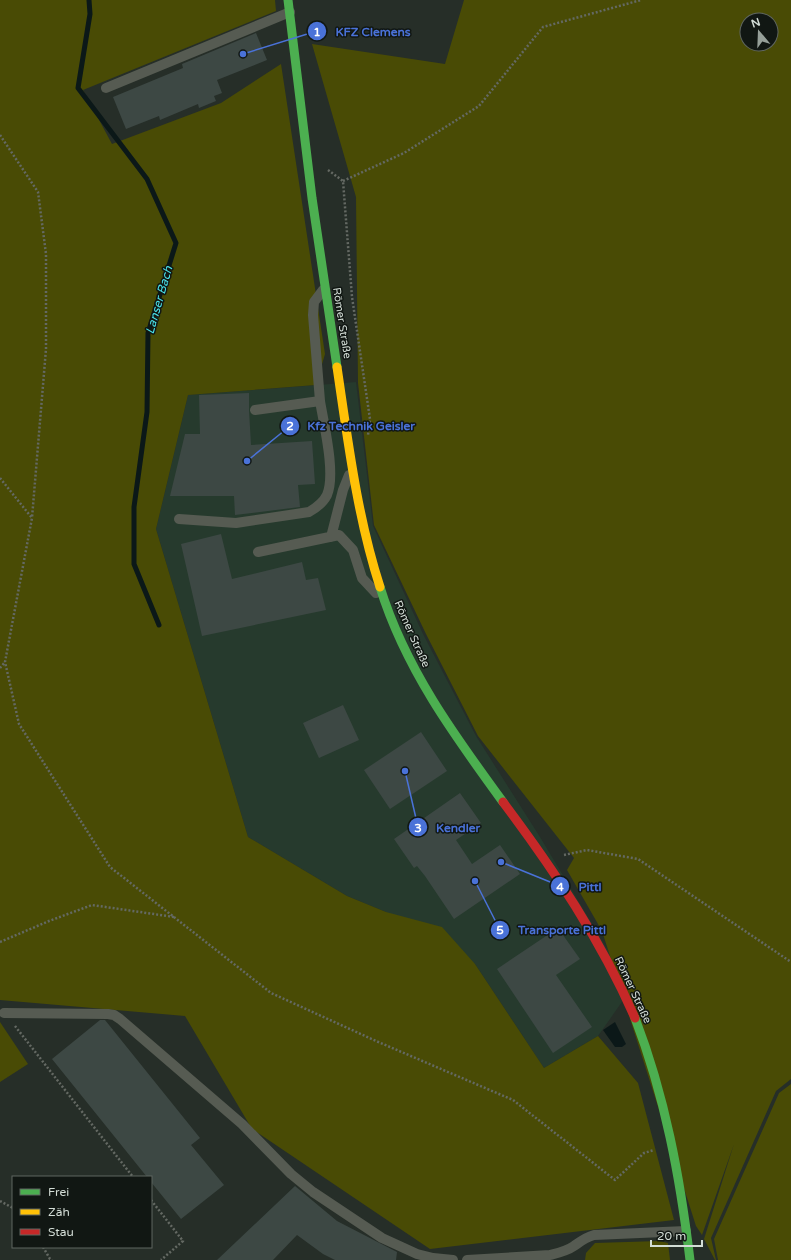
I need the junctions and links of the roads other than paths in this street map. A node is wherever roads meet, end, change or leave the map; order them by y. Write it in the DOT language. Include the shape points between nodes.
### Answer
graph roads {
  1 [pos="288,0"];
  2 [pos="290,12"];
  3 [pos="106,88"];
  4 [pos="324,289"];
  5 [pos="320,402"];
  6 [pos="255,410"];
  7 [pos="353,466"];
  8 [pos="179,519"];
  9 [pos="331,537"];
  10 [pos="258,552"];
  11 [pos="384,602"];
  12 [pos="4,1013"];
  13 [pos="686,1230"];
  14 [pos="453,1260"];
  15 [pos="467,1260"];
  16 [pos="690,1260"];
  1 -- 2 [label="main road, Römer Straße"];
  2 -- 3 [label="lane"];
  2 -- 4 [label="main road, Römer Straße"];
  4 -- 5 [label="lane" via="314,302 313,315"];
  4 -- 7 [label="main road, Römer Straße"];
  5 -- 6 [label="lane"];
  5 -- 8 [label="lane" via="330,474 327,495 316,508 309,512 236,523"];
  7 -- 9 [label="lane" via="343,490"];
  7 -- 11 [label="main road, Römer Straße" via="368,546"];
  9 -- 10 [label="lane"];
  9 -- 11 [label="lane" via="339,535 353,550 362,578"];
  11 -- 13 [label="main road, Römer Straße" via="423,686 545,859 590,928 623,993 648,1056 672,1144"];
  12 -- 14 [label="lane" via="114,1015 242,1124 291,1174 313,1192 382,1238 417,1254"];
  13 -- 15 [label="lane" via="594,1235 550,1256"];
  13 -- 16 [label="main road, Römer Straße"];
}
